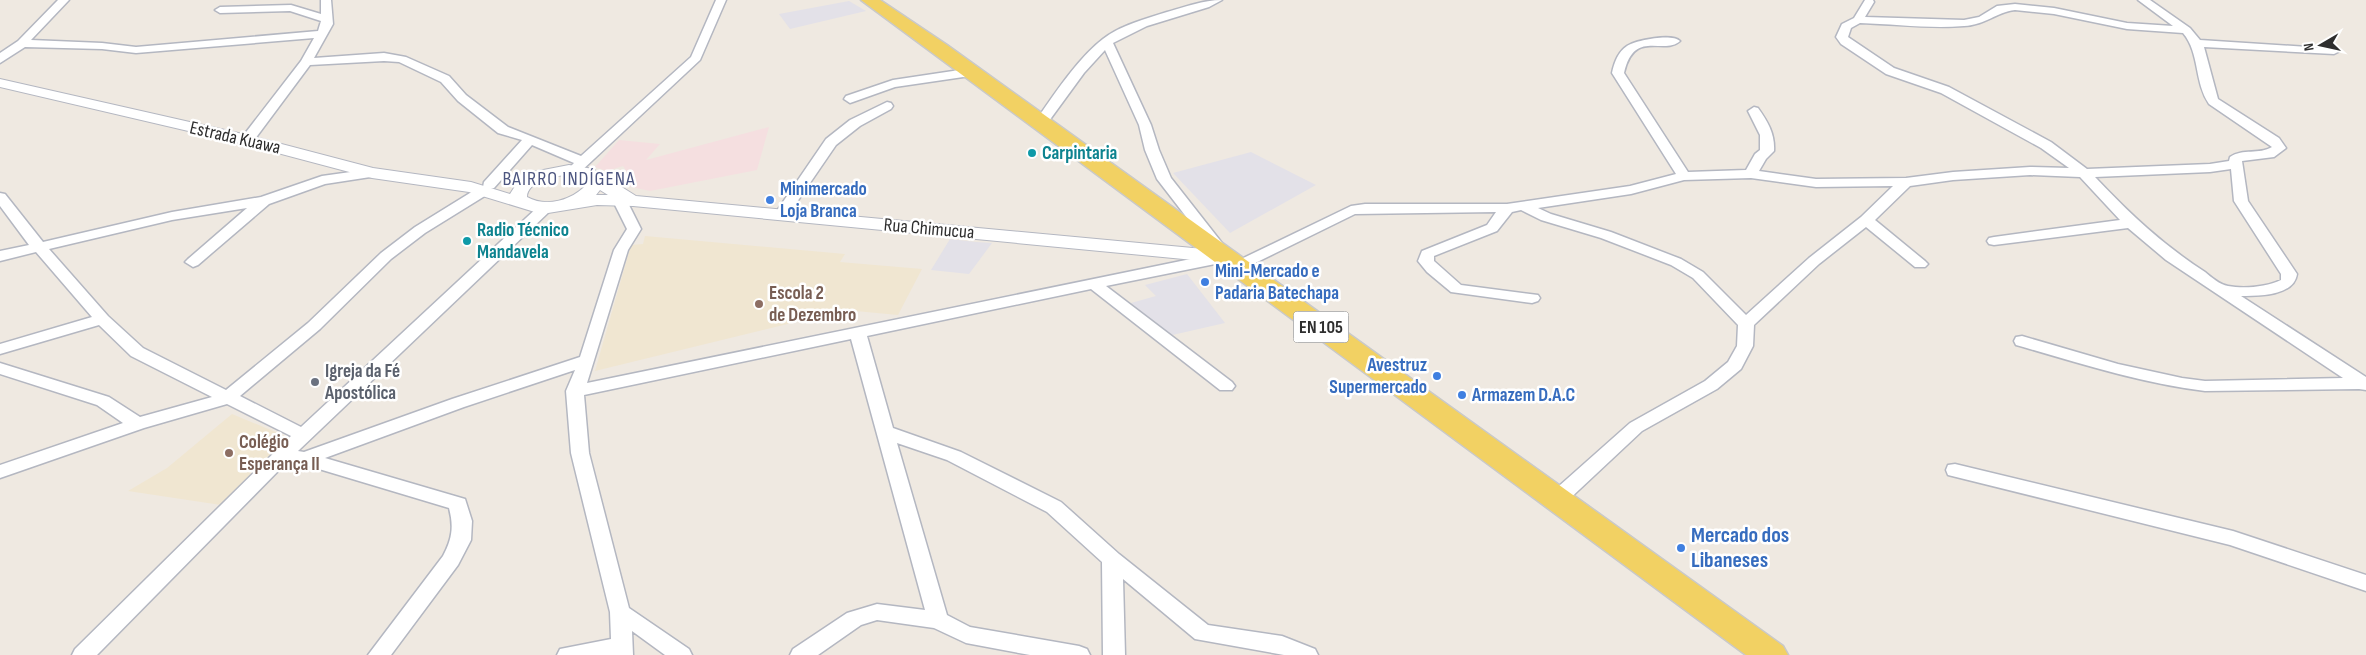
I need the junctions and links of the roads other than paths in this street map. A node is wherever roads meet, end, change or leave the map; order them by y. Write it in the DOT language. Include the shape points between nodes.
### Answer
graph roads {
  1 [pos="64,0"];
  2 [pos="326,0"];
  3 [pos="721,0"];
  4 [pos="869,0"];
  5 [pos="1217,0"];
  6 [pos="2143,0"];
  7 [pos="1874,5"];
  8 [pos="220,10"];
  9 [pos="327,19"];
  10 [pos="1858,20"];
  11 [pos="1902,22"];
  12 [pos="2186,30"];
  13 [pos="320,34"];
  14 [pos="1674,41"];
  15 [pos="22,42"];
  16 [pos="1107,42"];
  17 [pos="2196,43"];
  18 [pos="2334,51"];
  19 [pos="0,59"];
  20 [pos="306,62"];
  21 [pos="973,72"];
  22 [pos="0,82"];
  23 [pos="850,99"];
  24 [pos="887,106"];
  25 [pos="1754,111"];
  26 [pos="1041,122"];
  27 [pos="530,139"];
  28 [pos="247,140"];
  29 [pos="2237,164"];
  30 [pos="579,166"];
  31 [pos="372,172"];
  32 [pos="1751,174"];
  33 [pos="2084,174"];
  34 [pos="1684,176"];
  35 [pos="538,177"];
  36 [pos="595,180"];
  37 [pos="1906,182"];
  38 [pos="481,188"];
  39 [pos="0,197"];
  40 [pos="264,201"];
  41 [pos="627,201"];
  42 [pos="524,204"];
  43 [pos="1524,206"];
  44 [pos="551,207"];
  45 [pos="1507,208"];
  46 [pos="781,215"];
  47 [pos="1866,220"];
  48 [pos="2131,223"];
  49 [pos="1994,241"];
  50 [pos="39,247"];
  51 [pos="0,256"];
  52 [pos="193,262"];
  53 [pos="1231,262"];
  54 [pos="1920,264"];
  55 [pos="1094,285"];
  56 [pos="2224,291"];
  57 [pos="1532,298"];
  58 [pos="102,319"];
  59 [pos="1746,324"];
  60 [pos="857,331"];
  61 [pos="2022,341"];
  62 [pos="0,349"];
  63 [pos="587,360"];
  64 [pos="0,368"];
  65 [pos="2365,384"];
  66 [pos="1226,386"];
  67 [pos="575,391"];
  68 [pos="227,398"];
  69 [pos="138,424"];
  70 [pos="885,432"];
  71 [pos="303,435"];
  72 [pos="285,453"];
  73 [pos="307,458"];
  74 [pos="1955,470"];
  75 [pos="0,472"];
  76 [pos="1557,499"];
  77 [pos="1112,559"];
  78 [pos="2366,583"];
  79 [pos="620,612"];
  80 [pos="938,620"];
  81 [pos="622,650"];
  82 [pos="82,655"];
  83 [pos="380,655"];
  84 [pos="568,655"];
  85 [pos="681,655"];
  86 [pos="801,655"];
  87 [pos="1079,655"];
  88 [pos="1114,655"];
  89 [pos="1307,655"];
  90 [pos="1771,655"];
  1 -- 15 [label="street"];
  2 -- 9 [label="street"];
  3 -- 30 [label="street" via="696,58"];
  4 -- 21 [label="main road, EN 105"];
  5 -- 16 [label="street" via="1146,23"];
  6 -- 12 [label="street"];
  7 -- 10 [label="street"];
  7 -- 11 [label="street"];
  8 -- 9 [label="street" via="291,8"];
  9 -- 13 [label="street"];
  10 -- 11 [label="street"];
  10 -- 33 [label="street" via="1846,26 1842,37 1867,58 1914,82 1945,90 2022,131"];
  11 -- 12 [label="street" via="1964,23 1982,20 2001,8 2015,7 2054,11 2127,26"];
  12 -- 17 [label="street"];
  13 -- 15 [label="street" via="136,50"];
  13 -- 20 [label="street"];
  14 -- 34 [label="street" via="1636,44 1624,52 1618,73"];
  15 -- 19 [label="street"];
  16 -- 26 [label="street" via="1082,67 1065,94"];
  16 -- 53 [label="street" via="1145,125 1164,179"];
  17 -- 18 [label="street"];
  17 -- 29 [label="street" via="2213,101 2274,141 2279,148 2272,154 2243,155 2236,158"];
  20 -- 27 [label="street" via="384,57 402,59 445,79 462,98 503,130"];
  20 -- 28 [label="street"];
  21 -- 23 [label="street" via="894,84"];
  21 -- 26 [label="main road, EN 105"];
  22 -- 28 [label="street, Estrada Kuawa"];
  24 -- 46 [label="street" via="855,123 831,142"];
  25 -- 32 [label="street" via="1765,128 1769,144"];
  26 -- 53 [label="main road, EN 105"];
  27 -- 30 [label="street"];
  27 -- 38 [label="street"];
  28 -- 31 [label="street, Estrada Kuawa"];
  29 -- 33 [label="street"];
  29 -- 56 [label="street" via="2241,202 2289,274 2288,282 2280,288"];
  30 -- 35 [label="street"];
  30 -- 36 [label="street, Rua Chimucua"];
  31 -- 38 [label="street, Estrada Kuawa"];
  31 -- 40 [label="street" via="322,180"];
  32 -- 34 [label="street"];
  32 -- 37 [label="street" via="1816,182"];
  33 -- 37 [label="street" via="2030,171"];
  33 -- 48 [label="street"];
  34 -- 43 [label="street" via="1631,190"];
  35 -- 38 [label="street"];
  35 -- 42 [label="street" via="528,182 518,194"];
  36 -- 41 [label="street, Rua Chimucua"];
  36 -- 44 [label="street, Rua Chimucua" via="595,186 582,198"];
  37 -- 47 [label="street"];
  38 -- 42 [label="street, Rua Chimucua"];
  38 -- 68 [label="street" via="386,256 314,326"];
  39 -- 50 [label="street"];
  40 -- 50 [label="street" via="172,216"];
  40 -- 52 [label="street"];
  41 -- 44 [label="street, Rua Chimucua" via="597,200"];
  41 -- 46 [label="street, Rua Chimucua"];
  41 -- 63 [label="street" via="634,229 621,250"];
  42 -- 44 [label="street, Rua Chimucua"];
  43 -- 45 [label="street"];
  43 -- 59 [label="street" via="1546,217 1606,235 1676,262 1698,275"];
  44 -- 71 [label="street"];
  45 -- 53 [label="street" via="1378,206 1351,210"];
  45 -- 57 [label="street" via="1492,228 1428,254 1426,261 1457,289"];
  46 -- 53 [label="street, Rua Chimucua"];
  47 -- 54 [label="street"];
  47 -- 59 [label="street" via="1814,260"];
  48 -- 49 [label="street"];
  48 -- 56 [label="street" via="2171,256"];
  50 -- 51 [label="street"];
  50 -- 58 [label="street"];
  53 -- 55 [label="street"];
  53 -- 76 [label="main road, EN 105"];
  55 -- 60 [label="street"];
  55 -- 66 [label="street"];
  56 -- 65 [label="street"];
  58 -- 62 [label="street"];
  58 -- 68 [label="street" via="137,352"];
  59 -- 76 [label="street" via="1746,346 1735,365 1712,385 1636,427"];
  60 -- 67 [label="street"];
  60 -- 70 [label="street"];
  61 -- 65 [label="street" via="2181,384"];
  63 -- 67 [label="street"];
  63 -- 73 [label="street"];
  64 -- 69 [label="street" via="103,401"];
  67 -- 79 [label="street" via="580,454"];
  68 -- 69 [label="street"];
  68 -- 71 [label="street"];
  69 -- 75 [label="street"];
  70 -- 77 [label="street" via="954,456 1054,507"];
  70 -- 80 [label="street"];
  71 -- 72 [label="street"];
  72 -- 73 [label="street"];
  72 -- 82 [label="street"];
  73 -- 83 [label="street" via="458,504 462,521 461,540 451,560"];
  74 -- 78 [label="street" via="2232,538"];
  76 -- 90 [label="main road, EN 105"];
  77 -- 88 [label="street"];
  77 -- 89 [label="street" via="1203,633 1282,645"];
  79 -- 81 [label="street"];
  79 -- 85 [label="street"];
  80 -- 86 [label="street" via="877,612 854,619"];
  80 -- 87 [label="street" via="966,635"];
  81 -- 84 [label="street"];
}
